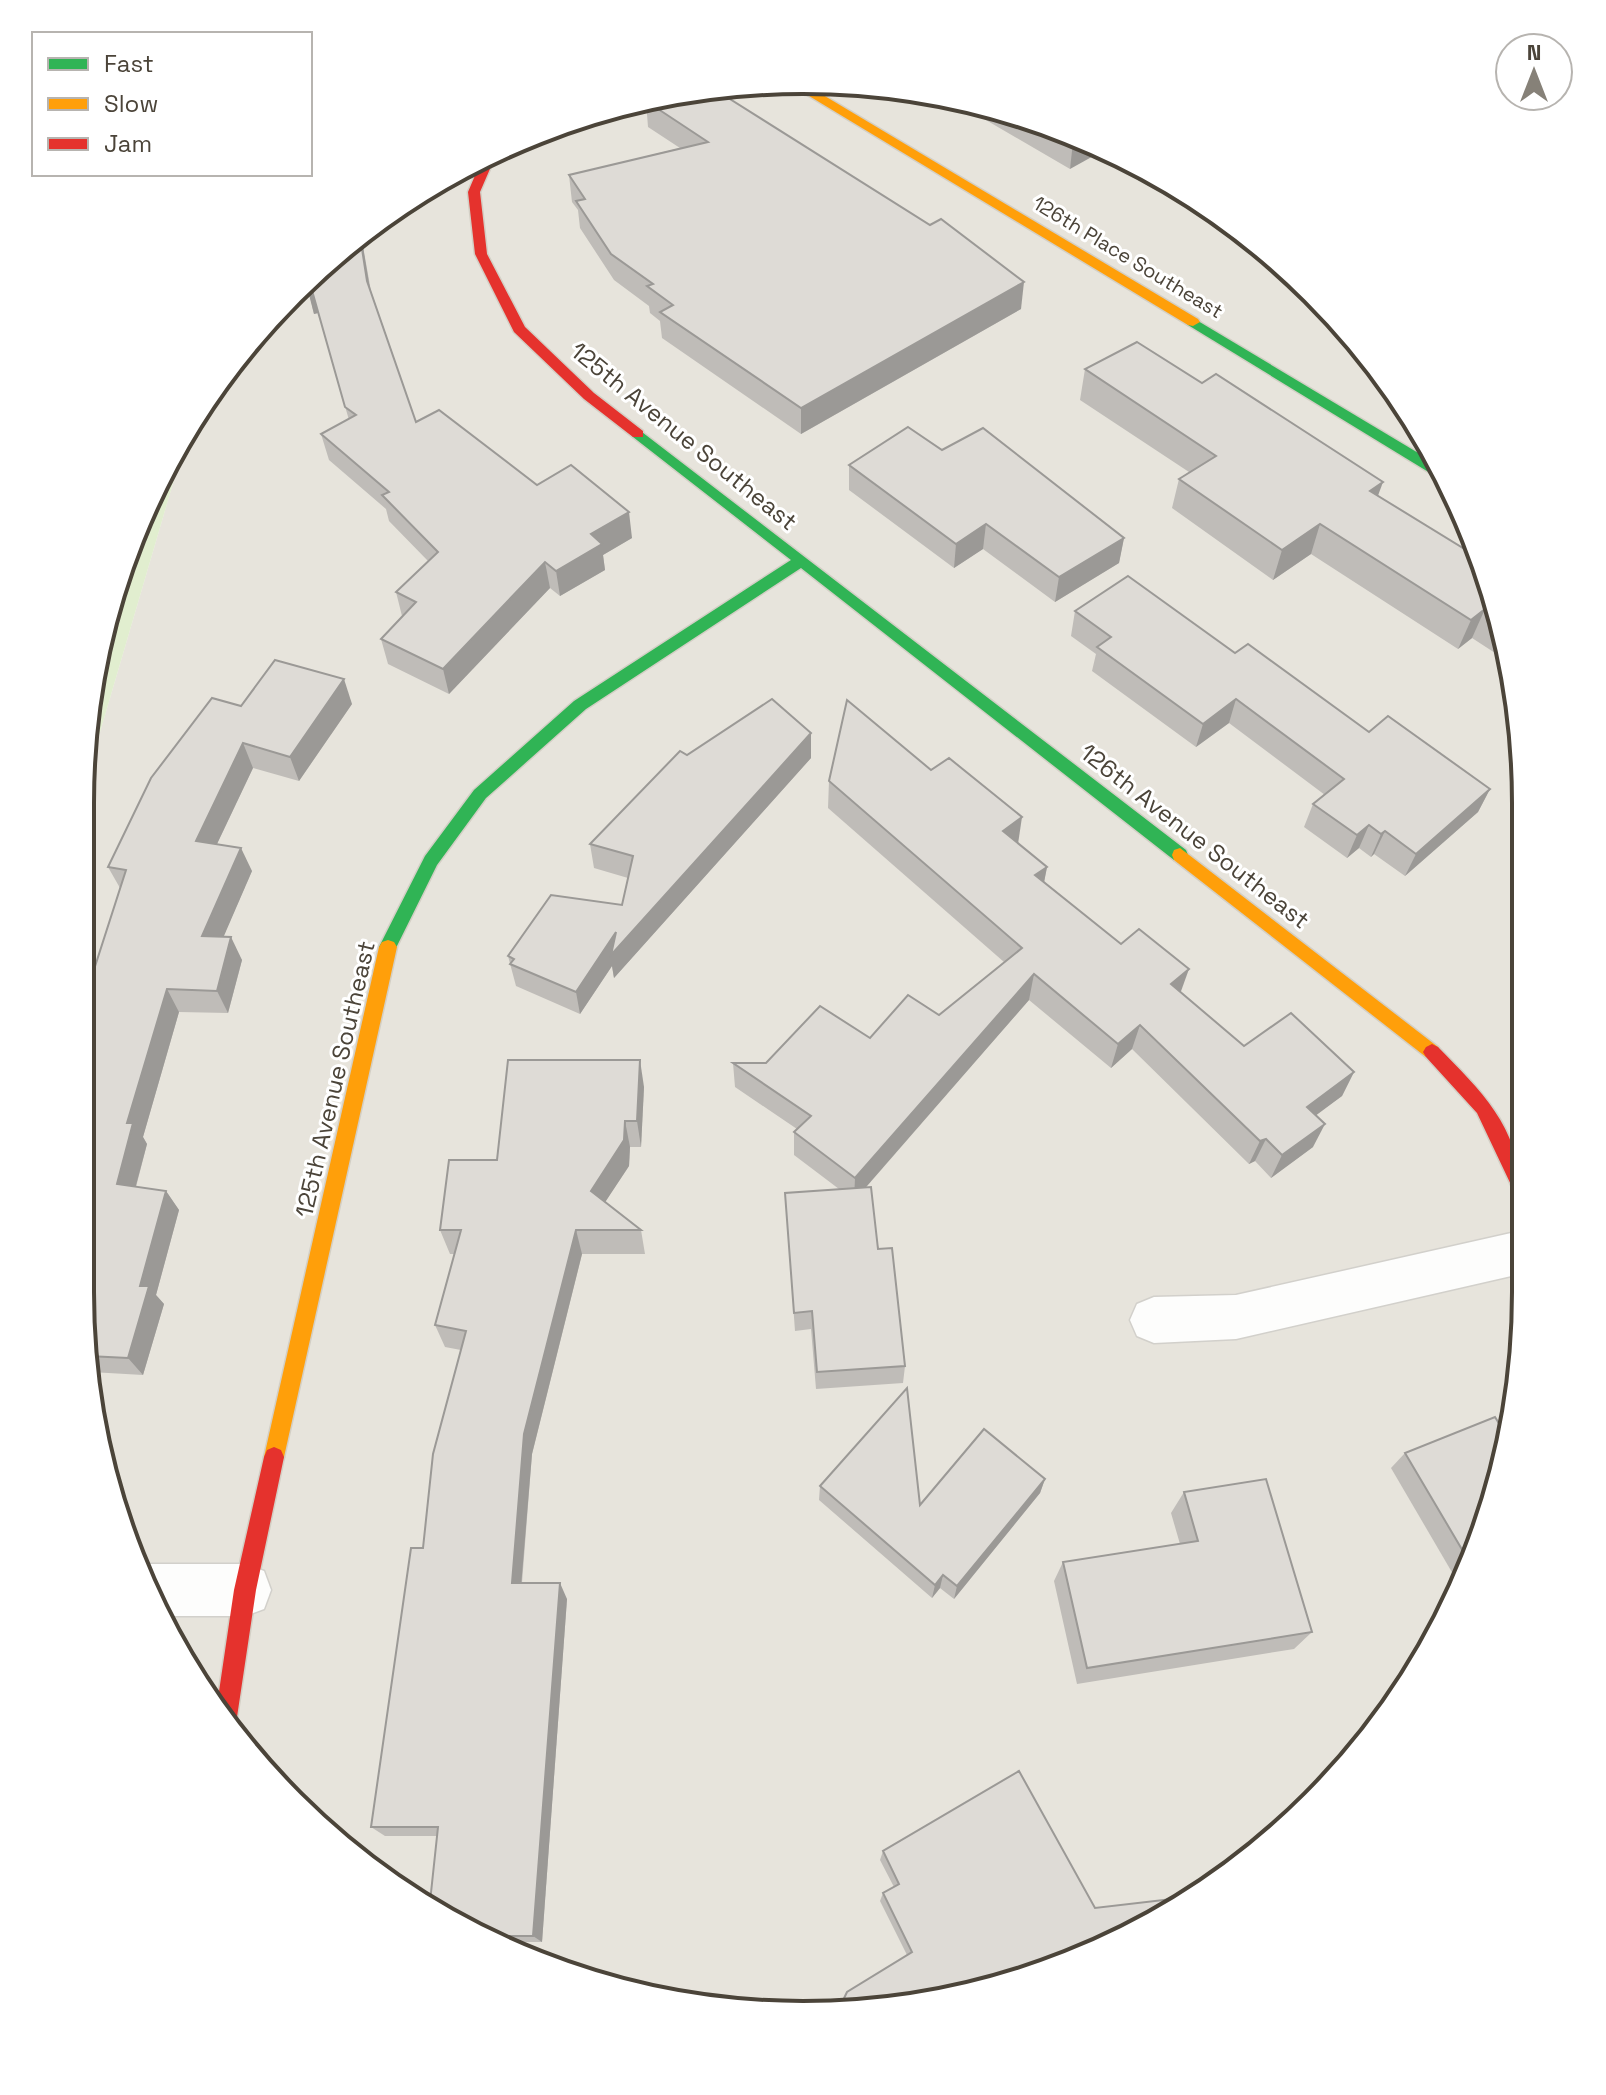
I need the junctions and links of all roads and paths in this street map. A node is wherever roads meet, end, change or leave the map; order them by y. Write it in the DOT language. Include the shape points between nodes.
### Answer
graph roads {
  1 [pos="814,94"];
  2 [pos="484,170"];
  3 [pos="1425,464"];
  4 [pos="801,561"];
  5 [pos="1512,1166"];
  6 [pos="1512,1254"];
  7 [pos="1154,1320"];
  8 [pos="160,1590"];
  9 [pos="245,1590"];
  10 [pos="228,1706"];
  1 -- 3 [label="street, 126th Place Southeast"];
  2 -- 4 [label="street, 125th Avenue Southeast" via="474,192 481,254 519,329 589,396"];
  4 -- 5 [label="street, 126th Avenue Southeast" via="1429,1049 1484,1107"];
  4 -- 9 [label="street, 125th Avenue Southeast" via="580,705 480,794 431,861 384,955"];
  6 -- 7 [label="street" via="1236,1317"];
  8 -- 9 [label="street"];
  9 -- 10 [label="street, 125th Avenue Southeast"];
}
